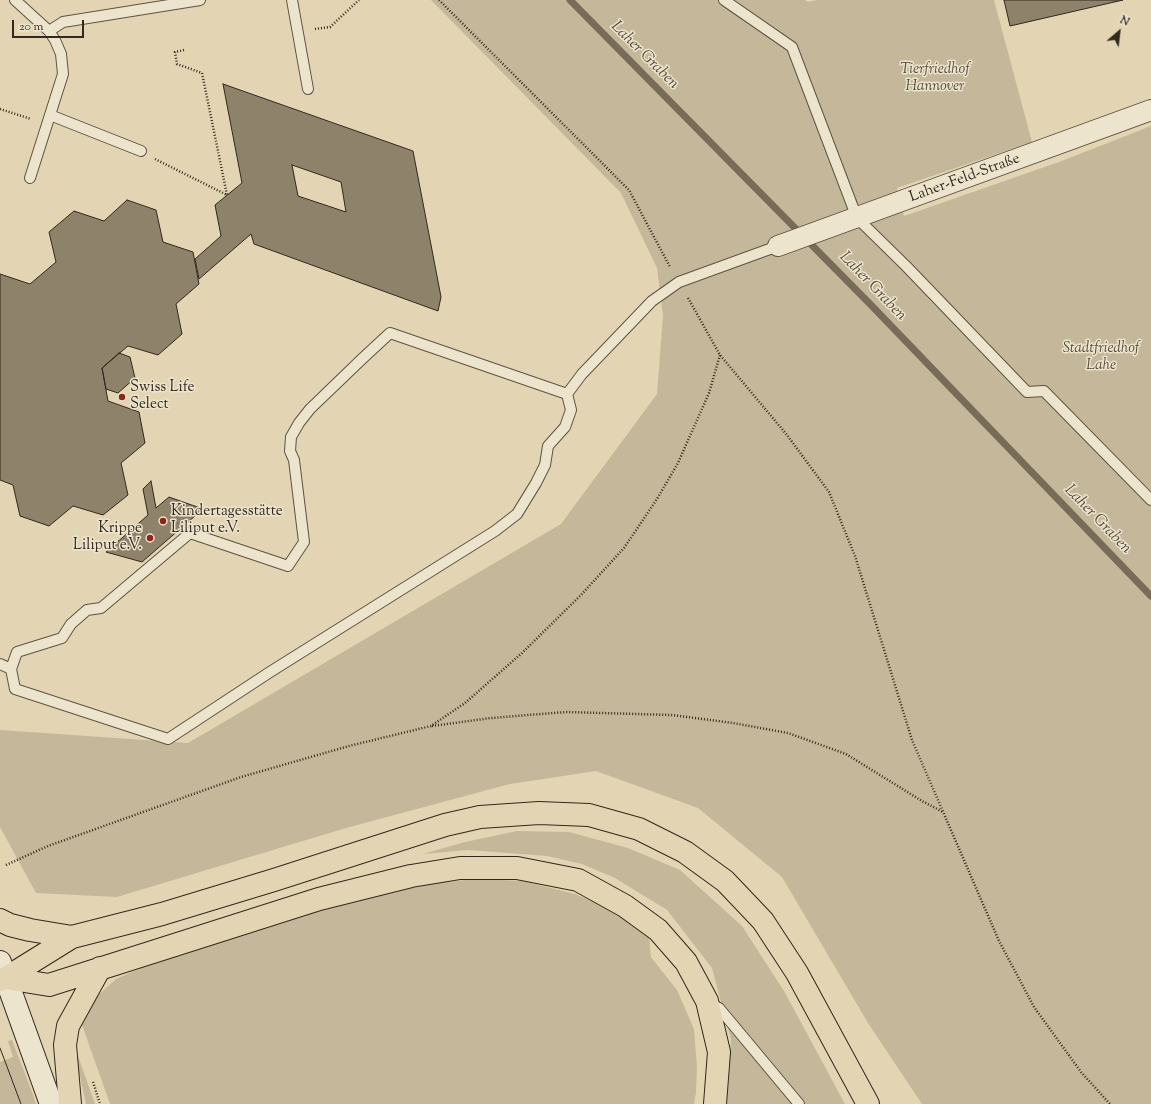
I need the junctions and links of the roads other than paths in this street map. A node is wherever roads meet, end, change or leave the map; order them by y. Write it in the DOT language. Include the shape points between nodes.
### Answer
graph roads {
  1 [pos="15,0"];
  2 [pos="200,0"];
  3 [pos="292,0"];
  4 [pos="724,0"];
  5 [pos="49,31"];
  6 [pos="308,89"];
  7 [pos="1151,110"];
  8 [pos="49,120"];
  9 [pos="141,151"];
  10 [pos="30,178"];
  11 [pos="857,218"];
  12 [pos="778,246"];
  13 [pos="567,394"];
  14 [pos="1151,500"];
  15 [pos="0,664"];
  16 [pos="11,669"];
  17 [pos="0,920"];
  18 [pos="72,937"];
  19 [pos="100,968"];
  20 [pos="2,973"];
  21 [pos="707,1001"];
  22 [pos="51,1104"];
  23 [pos="70,1104"];
  24 [pos="715,1104"];
  25 [pos="799,1104"];
  26 [pos="868,1104"];
  1 -- 5 [label="lane"];
  2 -- 5 [label="lane" via="64,22"];
  3 -- 6 [label="lane"];
  4 -- 11 [label="lane" via="792,47"];
  5 -- 8 [label="lane" via="61,54 63,74"];
  7 -- 11 [label="street, Laher-Feld-Straße"];
  8 -- 9 [label="lane"];
  8 -- 10 [label="lane"];
  11 -- 12 [label="street, Laher-Feld-Straße"];
  11 -- 14 [label="lane" via="1027,392 1044,391"];
  12 -- 13 [label="lane" via="679,282 652,301 582,374"];
  13 -- 16 [label="lane" via="571,410 565,427 548,446 545,465 517,514 495,531 168,739 15,689"];
  13 -- 16 [label="lane" via="390,333 310,409 291,437 290,451 294,460 304,542 288,566 190,533 101,608 87,610 82,614 71,624 62,638 17,652"];
  15 -- 16 [label="lane"];
  17 -- 18 [label="highway" via="10,926"];
  18 -- 20 [label="highway"];
  18 -- 26 [label="highway" via="184,907 446,825 480,817 539,813 589,815 639,829 685,852 725,881 763,921 797,973"];
  19 -- 20 [label="highway" via="49,985"];
  19 -- 21 [label="highway" via="319,899 403,878 460,868 517,868 578,880 625,906 658,930 686,962"];
  19 -- 23 [label="highway" via="68,1026 65,1044"];
  20 -- 22 [label="main road"];
  21 -- 24 [label="highway" via="719,1052"];
  21 -- 25 [label="lane" via="719,1008"];
}
